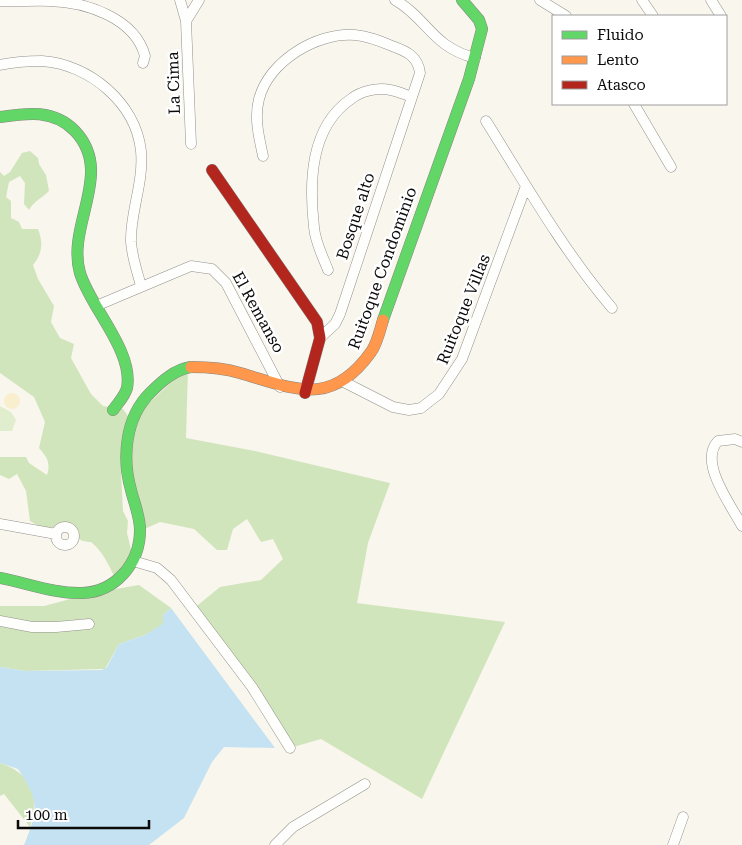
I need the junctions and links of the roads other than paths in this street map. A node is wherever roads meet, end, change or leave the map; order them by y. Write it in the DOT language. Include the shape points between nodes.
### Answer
graph roads {
  1 [pos="180,0"];
  2 [pos="199,0"];
  3 [pos="395,0"];
  4 [pos="462,0"];
  5 [pos="540,0"];
  6 [pos="642,0"];
  7 [pos="711,0"];
  8 [pos="0,1"];
  9 [pos="405,4"];
  10 [pos="472,5"];
  11 [pos="564,15"];
  12 [pos="652,15"];
  13 [pos="720,15"];
  14 [pos="186,21"];
  15 [pos="474,58"];
  16 [pos="143,63"];
  17 [pos="0,65"];
  18 [pos="412,97"];
  19 [pos="635,105"];
  20 [pos="0,117"];
  21 [pos="486,121"];
  22 [pos="191,144"];
  23 [pos="263,156"];
  24 [pos="670,167"];
  25 [pos="212,170"];
  26 [pos="526,186"];
  27 [pos="328,270"];
  28 [pos="141,286"];
  29 [pos="96,306"];
  30 [pos="612,308"];
  31 [pos="320,338"];
  32 [pos="342,381"];
  33 [pos="280,387"];
  34 [pos="305,393"];
  35 [pos="113,410"];
  36 [pos="742,442"];
  37 [pos="0,524"];
  38 [pos="742,526"];
  39 [pos="56,534"];
  40 [pos="133,561"];
  41 [pos="0,578"];
  42 [pos="0,621"];
  43 [pos="89,624"];
  44 [pos="290,748"];
  45 [pos="365,784"];
  46 [pos="683,818"];
  47 [pos="275,845"];
  48 [pos="673,845"];
  1 -- 14 [label="street, La Cima"];
  2 -- 14 [label="street"];
  3 -- 9 [label="street"];
  4 -- 10 [label="street, Ruitoque Condominio"];
  5 -- 11 [label="street"];
  6 -- 12 [label="street"];
  7 -- 13 [label="street"];
  8 -- 16 [label="street, La Cima" via="58,2 104,14 129,29 137,38 146,56"];
  9 -- 15 [label="street" via="445,46"];
  10 -- 15 [label="street, Ruitoque Condominio" via="482,29"];
  14 -- 22 [label="street, La Cima"];
  15 -- 32 [label="street, Ruitoque Condominio" via="372,351 358,371"];
  17 -- 28 [label="street" via="43,62 73,68 98,82 118,99 134,124 141,150 142,179 131,240"];
  18 -- 23 [label="street, Bosque alto" via="420,73 419,66 404,50 354,35 328,38 302,49 267,79 259,99 256,121"];
  18 -- 27 [label="street, Bosque alto" via="390,90 373,90 356,95 340,106 327,122 318,142 312,194 314,229"];
  18 -- 31 [label="street, Bosque alto" via="340,314 332,328"];
  19 -- 24 [label="street"];
  20 -- 29 [label="street" via="32,112 55,115 71,125 84,141 91,159 92,178 76,257"];
  21 -- 26 [label="street"];
  25 -- 31 [label="street" via="317,322"];
  26 -- 30 [label="street" via="576,264"];
  26 -- 32 [label="street, Ruitoque Villas" via="462,359 439,394 421,408 409,410 392,407"];
  28 -- 29 [label="street, El Remanso"];
  28 -- 33 [label="street, El Remanso" via="191,266 212,268 220,274"];
  29 -- 35 [label="street" via="115,342 126,374 127,386"];
  31 -- 34 [label="street, Bosque alto"];
  32 -- 34 [label="street, Ruitoque Condominio"];
  33 -- 34 [label="street, Ruitoque Condominio"];
  33 -- 40 [label="street, Ruitoque Condominio" via="214,368 188,367 149,393 135,416 126,442 128,481 140,531"];
  36 -- 38 [label="street" via="735,439 718,441 711,464"];
  37 -- 39 [label="street"];
  40 -- 41 [label="street, Ruitoque Condominio" via="117,583 103,590 82,593"];
  40 -- 44 [label="street" via="157,568 171,580 252,687"];
  42 -- 43 [label="street" via="40,627"];
  45 -- 47 [label="street" via="292,827"];
  46 -- 48 [label="street"];
}
